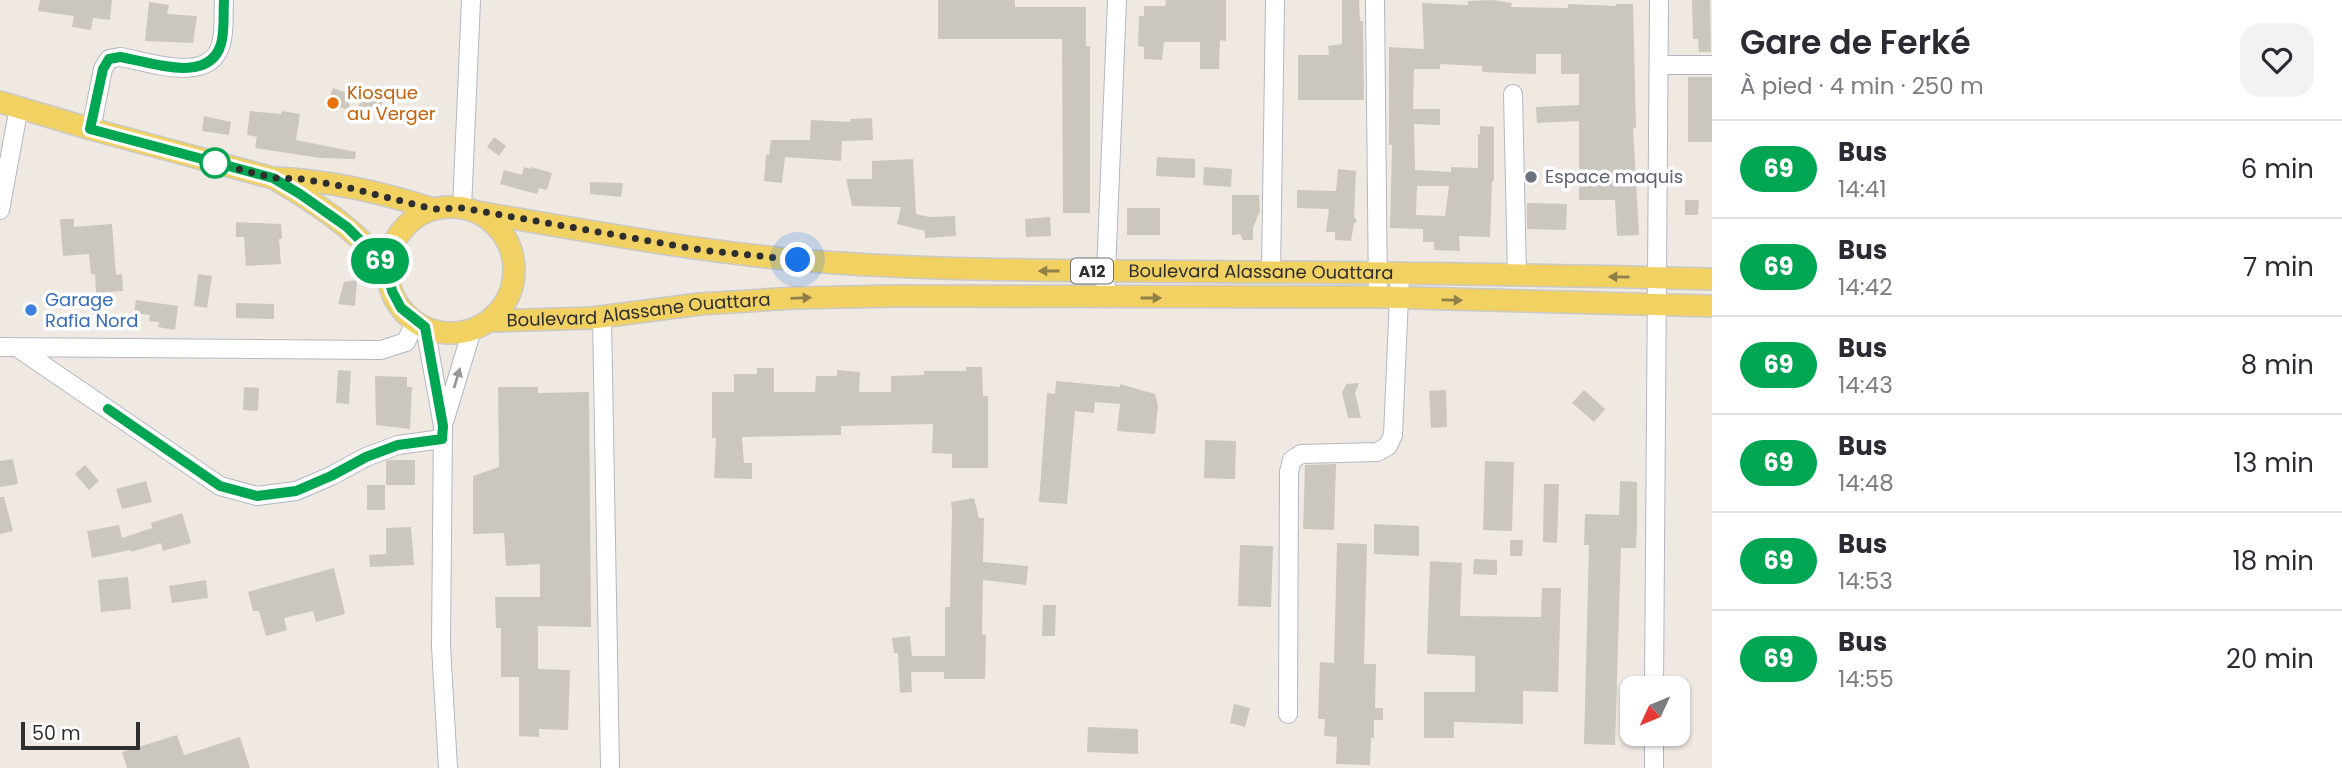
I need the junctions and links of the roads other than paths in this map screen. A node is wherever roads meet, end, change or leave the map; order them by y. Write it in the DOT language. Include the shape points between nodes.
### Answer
graph roads {
  1 [pos="224,0"];
  2 [pos="471,0"];
  3 [pos="1117,0"];
  4 [pos="1275,0"];
  5 [pos="1375,0"];
  6 [pos="1659,0"];
  7 [pos="1660,65"];
  8 [pos="1712,65"];
  9 [pos="1513,94"];
  10 [pos="9,105"];
  11 [pos="90,129"];
  12 [pos="273,178"];
  13 [pos="433,209"];
  14 [pos="0,210"];
  15 [pos="470,210"];
  16 [pos="1105,271"];
  17 [pos="1271,271"];
  18 [pos="388,272"];
  19 [pos="1378,273"];
  20 [pos="1400,273"];
  21 [pos="1517,275"];
  22 [pos="1658,278"];
  23 [pos="1712,279"];
  24 [pos="1378,297"];
  25 [pos="1105,298"];
  26 [pos="1400,299"];
  27 [pos="1658,305"];
  28 [pos="1712,306"];
  29 [pos="602,316"];
  30 [pos="420,324"];
  31 [pos="480,325"];
  32 [pos="9,347"];
  33 [pos="442,433"];
  34 [pos="1654,676"];
  35 [pos="1288,714"];
  36 [pos="1654,746"];
  37 [pos="448,768"];
  38 [pos="610,768"];
  39 [pos="1654,768"];
  1 -- 11 [label="street" via="222,42 215,57 203,67 109,59"];
  2 -- 15 [label="street"];
  3 -- 16 [label="street"];
  4 -- 17 [label="street"];
  5 -- 19 [label="street"];
  6 -- 7 [label="street"];
  7 -- 8 [label="street"];
  7 -- 22 [label="street"];
  9 -- 21 [label="street"];
  10 -- 11 [label="main road"];
  10 -- 14 [label="street"];
  11 -- 12 [label="main road"];
  12 -- 13 [label="main road" via="342,186"];
  12 -- 18 [label="main road" via="347,227"];
  13 -- 15 [label="main road"];
  13 -- 18 [label="main road" via="402,230 391,250"];
  16 -- 15 [label="main road, Boulevard Alassane Ouattara / A12, one-way" via="798,260 701,250"];
  15 -- 31 [label="main road" via="498,227 511,250 514,276 506,301"];
  16 -- 17 [label="main road, Boulevard Alassane Ouattara / A12"];
  16 -- 25 [label="street"];
  17 -- 19 [label="main road, Boulevard Alassane Ouattara / A12"];
  18 -- 30 [label="main road" via="396,300"];
  19 -- 20 [label="main road, Boulevard Alassane Ouattara / A12"];
  19 -- 24 [label="street"];
  20 -- 21 [label="main road, Boulevard Alassane Ouattara / A12"];
  20 -- 26 [label="street"];
  22 -- 21 [label="main road, Boulevard Alassane Ouattara / A12, one-way"];
  22 -- 23 [label="main road, Boulevard Alassane Ouattara / A12"];
  22 -- 27 [label="street"];
  25 -- 24 [label="main road, Boulevard Alassane Ouattara / A12, one-way"];
  24 -- 26 [label="main road, Boulevard Alassane Ouattara / A12"];
  29 -- 25 [label="main road, Boulevard Alassane Ouattara / A12, one-way" via="795,298"];
  26 -- 27 [label="main road, Boulevard Alassane Ouattara / A12, one-way"];
  26 -- 35 [label="street" via="1393,435 1388,446 1377,452 1301,454 1292,460"];
  27 -- 28 [label="main road, Boulevard Alassane Ouattara / A12"];
  27 -- 34 [label="street"];
  29 -- 31 [label="main road, Boulevard Alassane Ouattara / A12"];
  29 -- 38 [label="street"];
  30 -- 31 [label="main road" via="448,333"];
  30 -- 32 [label="street" via="406,342 381,350"];
  30 -- 33 [label="street"];
  33 -- 31 [label="street, one-way"];
  32 -- 33 [label="street" via="220,486 257,496 296,491 366,457"];
  33 -- 37 [label="street" via="441,646"];
  36 -- 39 [label="street"];
}
